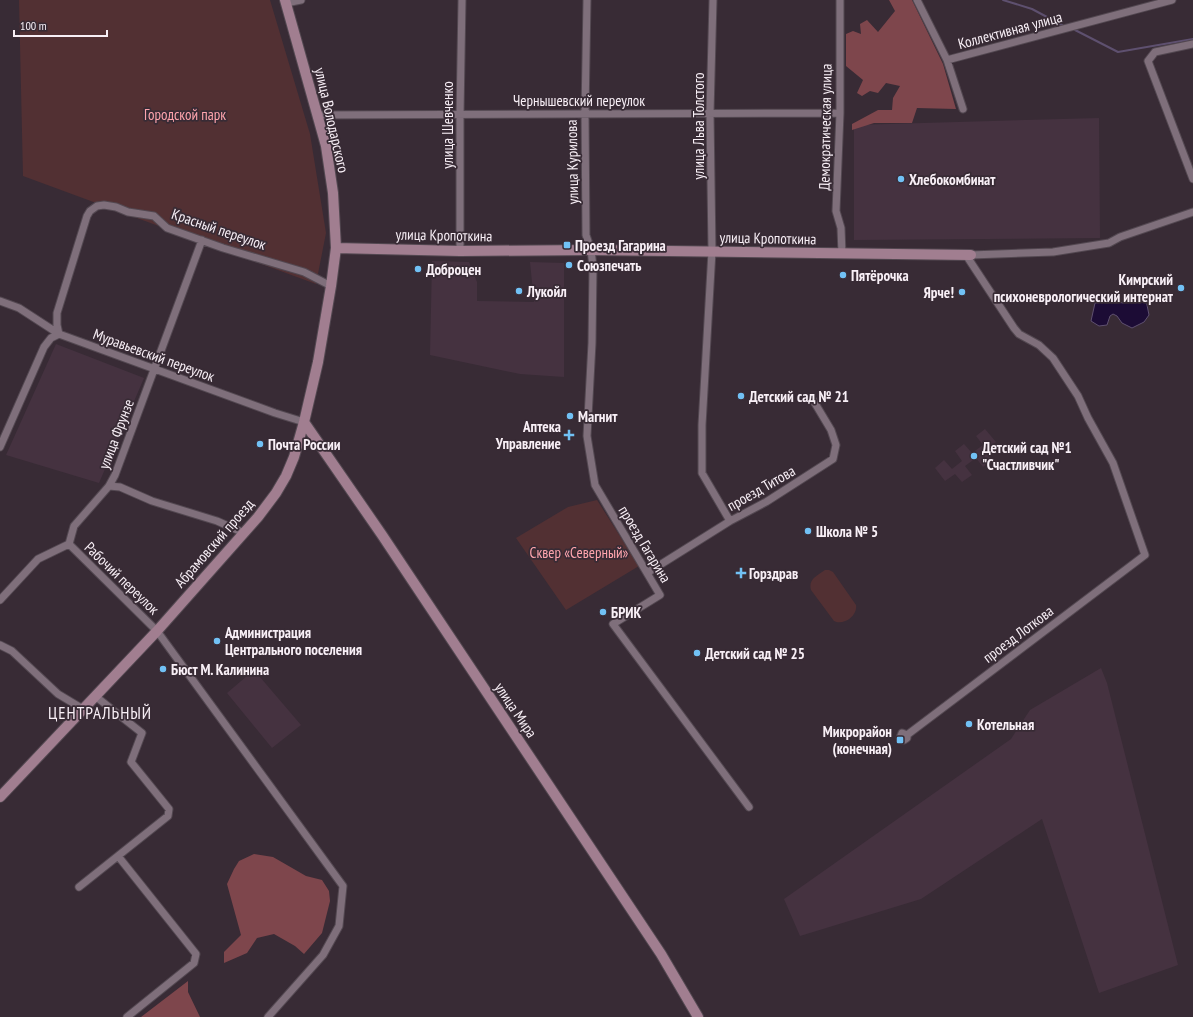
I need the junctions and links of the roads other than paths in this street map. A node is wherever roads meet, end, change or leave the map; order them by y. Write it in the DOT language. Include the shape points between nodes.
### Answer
graph roads {
  1 [pos="301,0"];
  2 [pos="462,0"];
  3 [pos="587,0"];
  4 [pos="713,0"];
  5 [pos="840,0"];
  6 [pos="917,0"];
  7 [pos="1172,0"];
  8 [pos="286,2"];
  9 [pos="1193,44"];
  10 [pos="947,60"];
  11 [pos="963,109"];
  12 [pos="585,113"];
  13 [pos="710,113"];
  14 [pos="840,113"];
  15 [pos="460,114"];
  16 [pos="318,115"];
  17 [pos="1193,178"];
  18 [pos="1193,212"];
  19 [pos="202,240"];
  20 [pos="336,248"];
  21 [pos="591,250"];
  22 [pos="460,251"];
  23 [pos="712,251"];
  24 [pos="842,254"];
  25 [pos="968,255"];
  26 [pos="331,286"];
  27 [pos="0,301"];
  28 [pos="59,334"];
  29 [pos="155,369"];
  30 [pos="813,400"];
  31 [pos="304,422"];
  32 [pos="0,447"];
  33 [pos="109,486"];
  34 [pos="730,521"];
  35 [pos="244,533"];
  36 [pos="69,544"];
  37 [pos="647,573"];
  38 [pos="0,600"];
  39 [pos="157,631"];
  40 [pos="0,645"];
  41 [pos="95,696"];
  42 [pos="83,709"];
  43 [pos="906,735"];
  44 [pos="1,794"];
  45 [pos="749,807"];
  46 [pos="118,856"];
  47 [pos="79,886"];
  48 [pos="127,1017"];
  49 [pos="268,1017"];
  50 [pos="698,1017"];
  1 -- 8 [label="street"];
  2 -- 15 [label="street, улица Шевченко"];
  3 -- 12 [label="street, улица Курилова"];
  4 -- 13 [label="street, улица Льва Толстого"];
  5 -- 14 [label="street, Демократическая улица"];
  6 -- 10 [label="street"];
  7 -- 10 [label="street, Коллективная улица"];
  8 -- 16 [label="street, улица Володарского"];
  9 -- 17 [label="street" via="1155,52 1148,61"];
  10 -- 11 [label="street"];
  12 -- 13 [label="street, Чернышевский переулок"];
  12 -- 15 [label="street, Чернышевский переулок"];
  12 -- 21 [label="street, улица Курилова" via="586,235"];
  13 -- 14 [label="street, Чернышевский переулок"];
  13 -- 23 [label="street, улица Льва Толстого"];
  14 -- 24 [label="street, Демократическая улица" via="836,211 841,228"];
  15 -- 16 [label="street, Чернышевский переулок"];
  15 -- 22 [label="street, улица Шевченко"];
  16 -- 20 [label="street, улица Володарского" via="326,146 333,193"];
  18 -- 25 [label="street, улица Кропоткина" via="1109,243 1053,252"];
  19 -- 26 [label="street, Красный переулок" via="304,272"];
  19 -- 28 [label="street, Красный переулок" via="167,228 154,216 128,212 116,207 97,206 87,216 57,314"];
  19 -- 29 [label="street, улица Фрунзе"];
  20 -- 22 [label="street, улица Кропоткина"];
  20 -- 26 [label="street, Абрамовский проезд"];
  21 -- 22 [label="street, улица Кропоткина"];
  21 -- 23 [label="street, улица Кропоткина"];
  21 -- 37 [label="street, проезд Гагарина" via="592,343 587,436 595,485"];
  23 -- 24 [label="street, улица Кропоткина"];
  23 -- 34 [label="street, улица Льва Толстого" via="702,425 702,473"];
  24 -- 25 [label="street, улица Кропоткина"];
  25 -- 43 [label="street, проезд Лоткова" via="1014,328 1053,358 1078,396 1113,463 1145,555"];
  26 -- 31 [label="street, Абрамовский проезд"];
  27 -- 28 [label="street, Муравьевский переулок" via="20,308"];
  28 -- 29 [label="street, Муравьевский переулок"];
  28 -- 32 [label="street" via="51,338 44,347"];
  29 -- 31 [label="street, Муравьевский переулок"];
  29 -- 33 [label="street, улица Фрунзе"];
  30 -- 34 [label="street, проезд Титова" via="831,430 836,445 833,459 766,502"];
  31 -- 35 [label="street, Абрамовский проезд" via="286,476 276,493"];
  31 -- 50 [label="street, улица Мира" via="661,954"];
  33 -- 35 [label="street" via="120,487"];
  33 -- 36 [label="street, улица Фрунзе" via="74,526"];
  34 -- 37 [label="street, проезд Титова"];
  35 -- 39 [label="street, Абрамовский проезд"];
  36 -- 38 [label="street" via="38,559"];
  36 -- 39 [label="street, Рабочий переулок"];
  37 -- 45 [label="street, проезд Гагарина" via="660,595 613,624"];
  39 -- 41 [label="street, Абрамовский проезд"];
  39 -- 49 [label="street, Рабочий переулок" via="343,886 339,926 323,955"];
  40 -- 42 [label="street" via="12,651 58,694"];
  41 -- 42 [label="street, Абрамовский проезд"];
  41 -- 46 [label="street" via="142,733 131,762 169,809 168,816"];
  42 -- 44 [label="street, Абрамовский проезд"];
  46 -- 47 [label="street"];
  46 -- 48 [label="street" via="196,954 194,963"];
}
